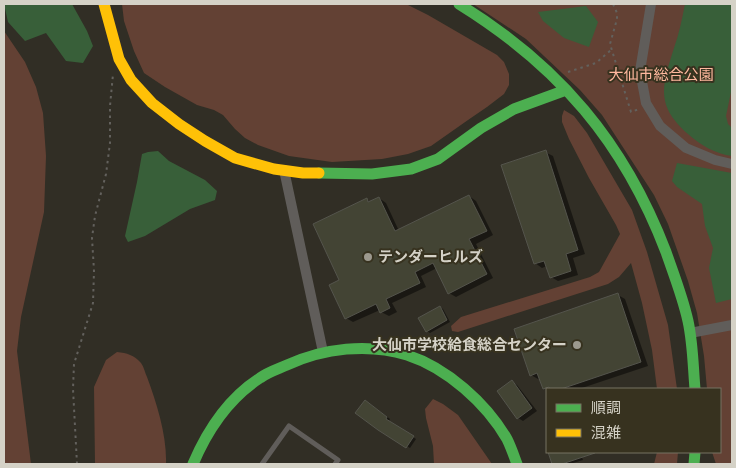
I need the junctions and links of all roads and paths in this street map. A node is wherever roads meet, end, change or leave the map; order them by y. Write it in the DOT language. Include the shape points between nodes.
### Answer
graph roads {
  1 [pos="104,4"];
  2 [pos="459,4"];
  3 [pos="613,4"];
  4 [pos="652,4"];
  5 [pos="612,50"];
  6 [pos="119,60"];
  7 [pos="551,76"];
  8 [pos="566,90"];
  9 [pos="648,106"];
  10 [pos="732,164"];
  11 [pos="284,170"];
  12 [pos="732,325"];
  13 [pos="690,333"];
  14 [pos="324,352"];
  15 [pos="695,388"];
  16 [pos="77,464"];
  17 [pos="193,464"];
  18 [pos="262,464"];
  19 [pos="335,464"];
  20 [pos="517,464"];
  1 -- 6 [label="street"];
  2 -- 7 [label="street" via="480,16 534,58"];
  3 -- 5 [label="path" via="617,19 610,39"];
  4 -- 9 [label="street" via="640,71"];
  5 -- 7 [label="path" via="591,66"];
  5 -- 9 [label="path" via="631,112"];
  6 -- 11 [label="street" via="152,103 179,124 235,158"];
  6 -- 16 [label="path" via="113,76 106,174 92,238 93,303 74,364"];
  7 -- 8 [label="street"];
  8 -- 11 [label="street" via="514,110 481,128 438,159 411,168 372,174"];
  8 -- 13 [label="street" via="591,117 645,202 669,261"];
  9 -- 10 [label="street" via="660,126 686,148"];
  11 -- 14 [label="street"];
  12 -- 13 [label="street"];
  13 -- 15 [label="street"];
  14 -- 17 [label="street" via="260,378 237,397 216,421"];
  14 -- 20 [label="street" via="378,348 410,356 438,369 466,390 488,413 507,440"];
  18 -- 19 [label="lane" via="288,426 338,460"];
}
